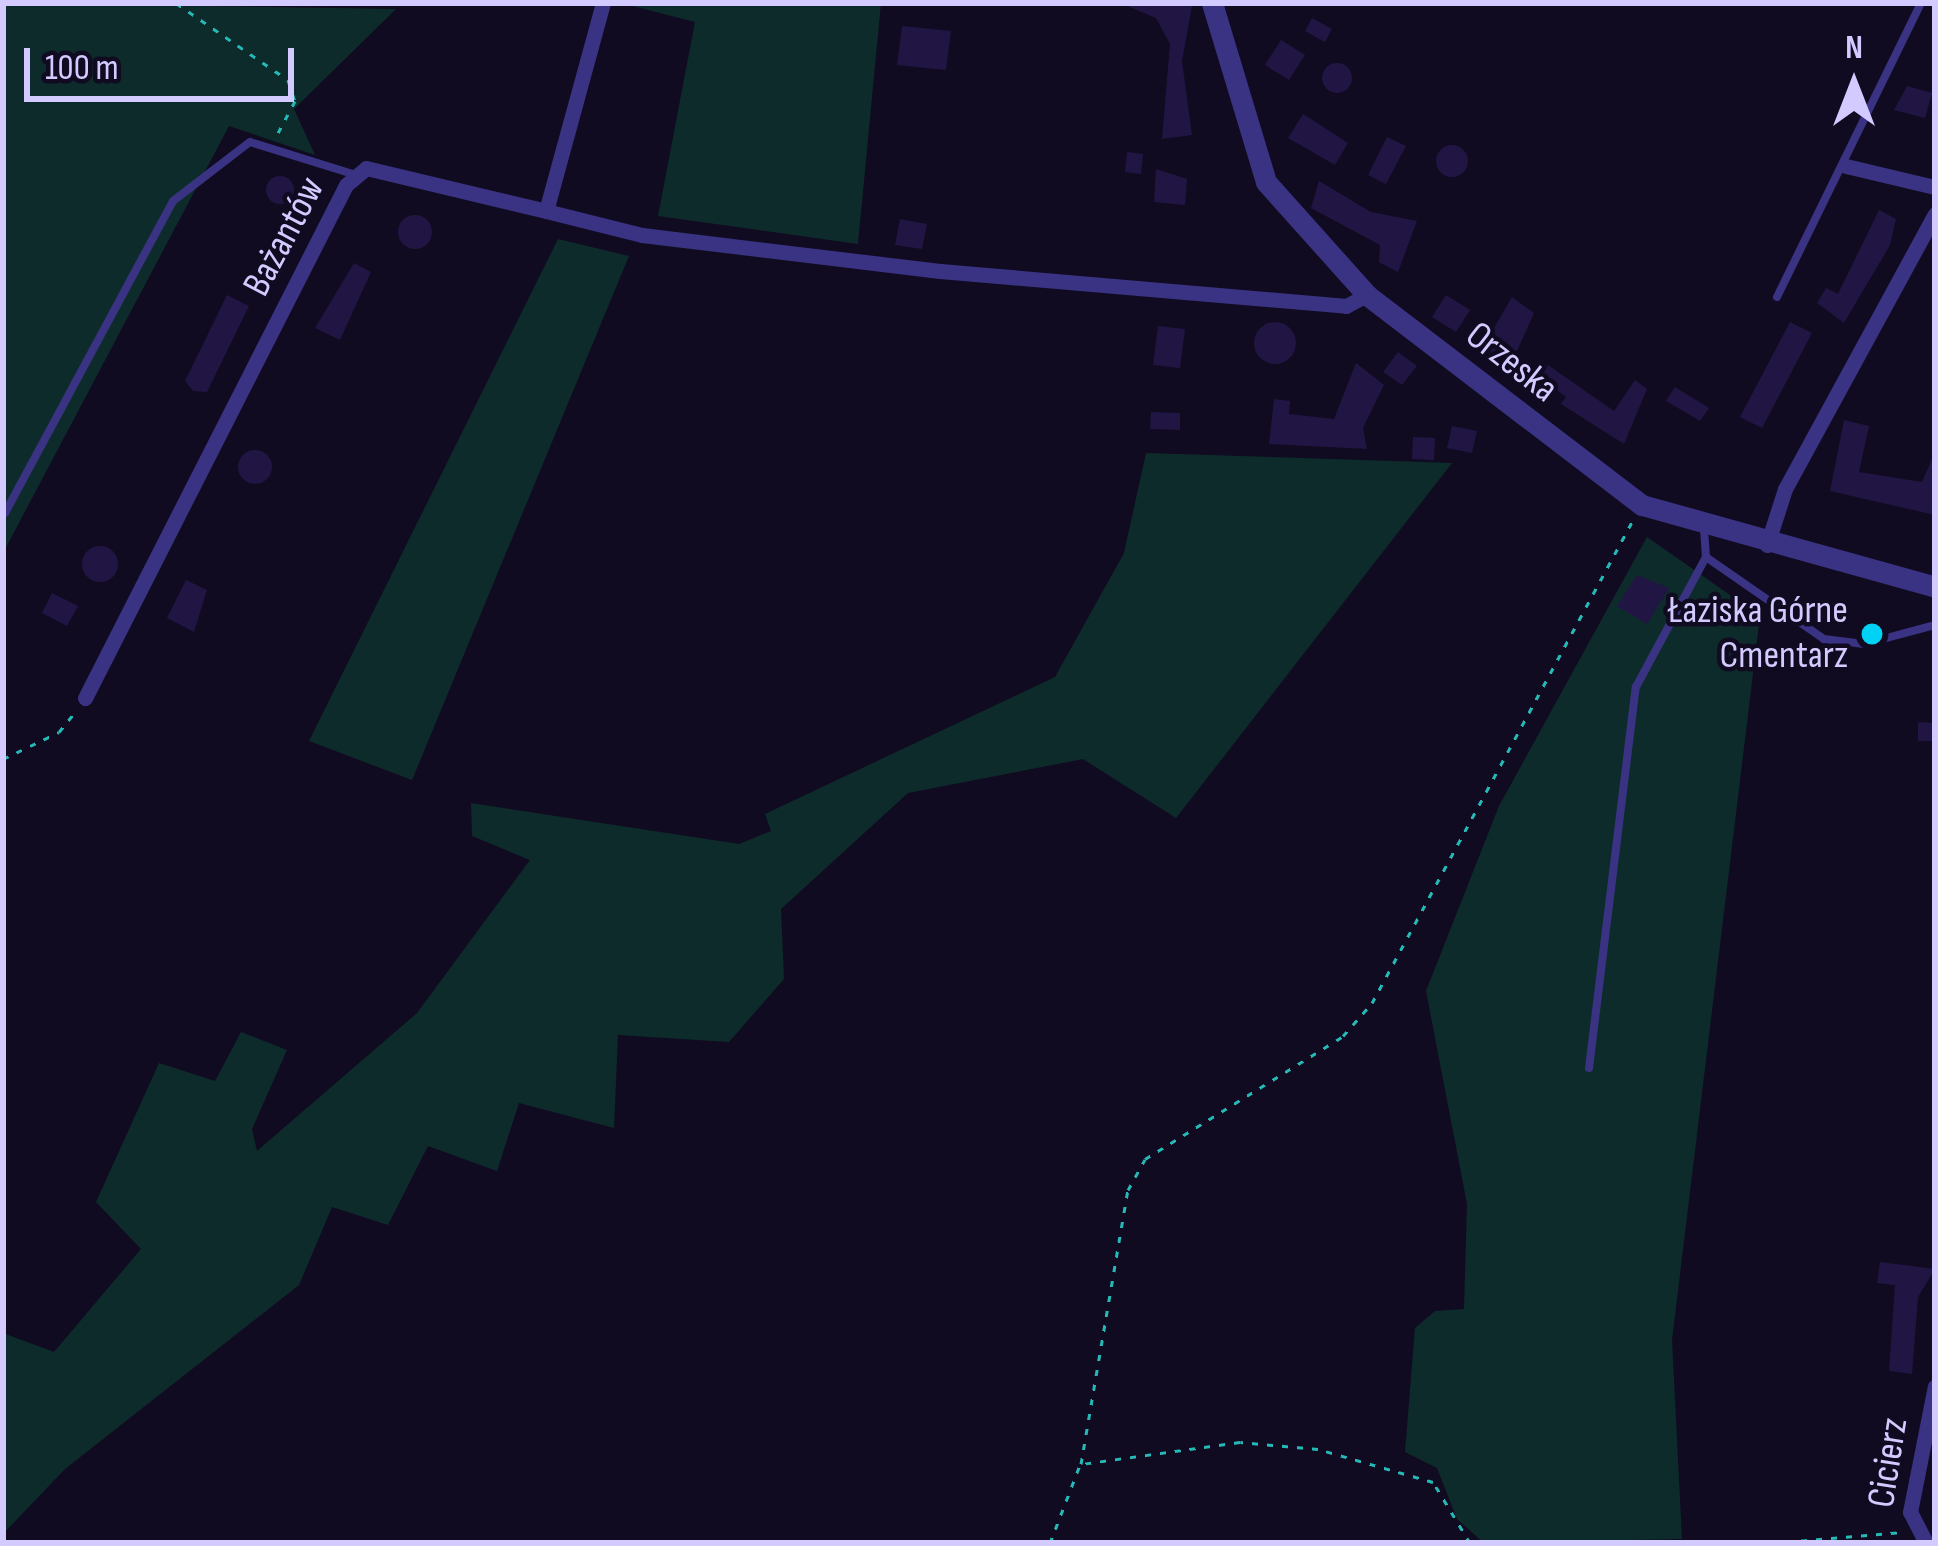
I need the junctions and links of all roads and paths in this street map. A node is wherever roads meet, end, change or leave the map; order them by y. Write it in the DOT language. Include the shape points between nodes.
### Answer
graph roads {
  1 [pos="176,3"];
  2 [pos="603,3"];
  3 [pos="1212,3"];
  4 [pos="1921,3"];
  5 [pos="272,143"];
  6 [pos="1846,166"];
  7 [pos="357,176"];
  8 [pos="1935,187"];
  9 [pos="546,211"];
  10 [pos="1935,214"];
  11 [pos="1367,295"];
  12 [pos="1777,297"];
  13 [pos="1642,505"];
  14 [pos="4,513"];
  15 [pos="1704,530"];
  16 [pos="1767,545"];
  17 [pos="1706,557"];
  18 [pos="1935,587"];
  19 [pos="1935,625"];
  20 [pos="85,698"];
  21 [pos="3,760"];
  22 [pos="1589,1069"];
  23 [pos="1935,1386"];
  24 [pos="1081,1464"];
  25 [pos="1909,1537"];
  26 [pos="1050,1543"];
  27 [pos="1470,1543"];
  28 [pos="1772,1543"];
  29 [pos="1926,1543"];
  1 -- 5 [label="path" via="288,80 295,101"];
  2 -- 9 [label="street"];
  3 -- 11 [label="street, Orzeska" via="1266,182"];
  4 -- 6 [label="lane"];
  5 -- 7 [label="lane"];
  5 -- 14 [label="lane" via="225,154 173,201"];
  6 -- 8 [label="street"];
  6 -- 12 [label="lane"];
  7 -- 9 [label="street, Bażantów" via="398,173"];
  7 -- 20 [label="street, Bażantów"];
  9 -- 11 [label="street, Bażantów" via="642,235 963,274 1346,307"];
  10 -- 16 [label="street" via="1785,489"];
  11 -- 13 [label="street, Orzeska"];
  13 -- 15 [label="street, Orzeska"];
  13 -- 24 [label="path" via="1372,1003 1343,1036 1144,1160 1128,1190"];
  15 -- 16 [label="street, Orzeska"];
  15 -- 17 [label="lane"];
  16 -- 18 [label="street, Orzeska"];
  17 -- 19 [label="lane" via="1825,639 1864,644"];
  17 -- 22 [label="lane" via="1636,687"];
  20 -- 21 [label="path" via="59,732"];
  23 -- 25 [label="street, Cicierz"];
  24 -- 26 [label="path"];
  24 -- 27 [label="path" via="1240,1442 1318,1449 1433,1482"];
  25 -- 28 [label="path"];
  25 -- 29 [label="street, Cicierz"];
}
